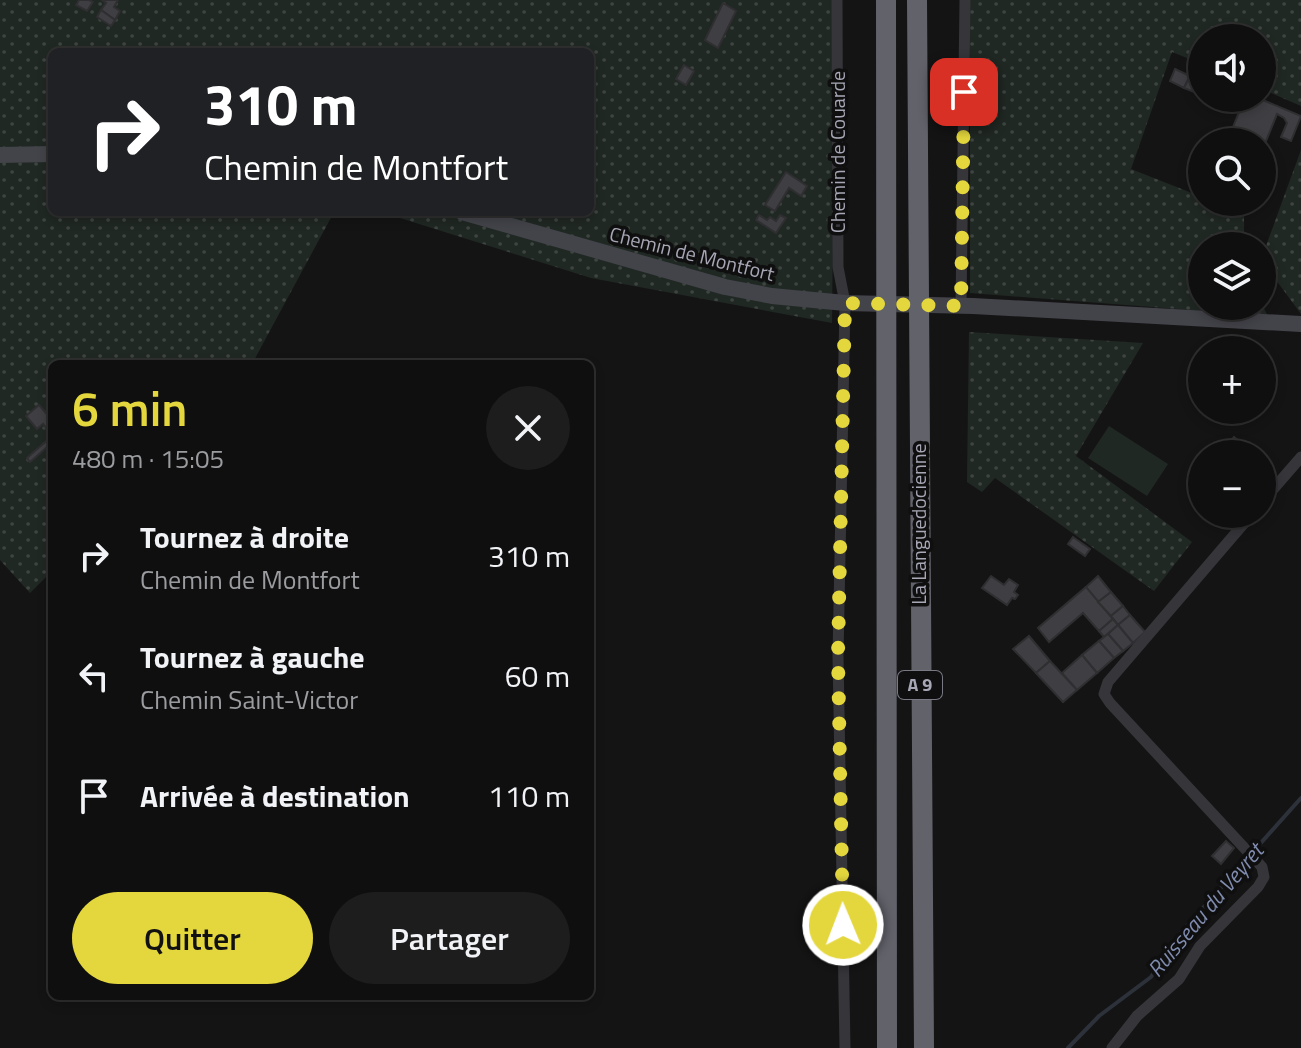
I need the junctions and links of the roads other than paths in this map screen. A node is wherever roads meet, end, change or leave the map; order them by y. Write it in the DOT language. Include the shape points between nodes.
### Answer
graph roads {
  1 [pos="837,0"];
  2 [pos="886,0"];
  3 [pos="917,0"];
  4 [pos="965,0"];
  5 [pos="48,154"];
  6 [pos="0,155"];
  7 [pos="476,216"];
  8 [pos="845,303"];
  9 [pos="961,306"];
  10 [pos="1301,324"];
  11 [pos="1301,457"];
  12 [pos="1276,486"];
  13 [pos="1240,528"];
  14 [pos="845,1048"];
  15 [pos="887,1048"];
  16 [pos="924,1048"];
  17 [pos="1112,1048"];
  1 -- 8 [label="street, Chemin de Couarde" via="838,267"];
  2 -- 15 [label="highway, La Languedocienne / A 9"];
  3 -- 16 [label="highway, La Languedocienne / A 9"];
  4 -- 9 [label="street"];
  5 -- 6 [label="street"];
  7 -- 8 [label="street, Chemin de Montfort" via="725,287"];
  8 -- 9 [label="street, Chemin de Montfort"];
  8 -- 14 [label="street, Chemin de Couarde" via="838,656"];
  9 -- 10 [label="street, Chemin de Montfort"];
  11 -- 12 [label="street"];
  13 -- 17 [label="street" via="1108,682 1104,694 1245,847 1264,877 1200,946 1179,979 1137,1016"];
}
